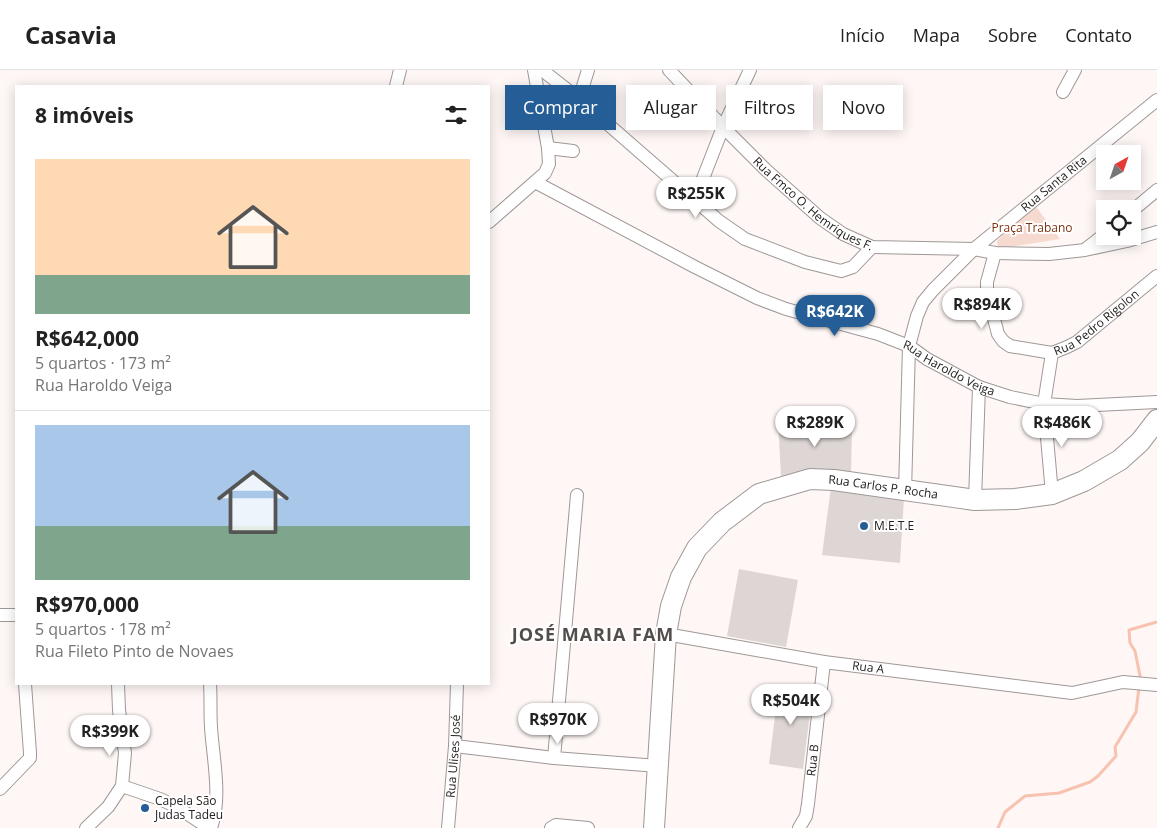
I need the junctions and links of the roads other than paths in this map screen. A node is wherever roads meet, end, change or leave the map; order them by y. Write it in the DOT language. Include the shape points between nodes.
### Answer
graph roads {
  1 [pos="400,70"];
  2 [pos="534,70"];
  3 [pos="542,70"];
  4 [pos="588,70"];
  5 [pos="669,70"];
  6 [pos="750,70"];
  7 [pos="1075,70"];
  8 [pos="396,85"];
  9 [pos="562,85"];
  10 [pos="583,85"];
  11 [pos="1062,92"];
  12 [pos="1157,100"];
  13 [pos="723,128"];
  14 [pos="616,130"];
  15 [pos="548,148"];
  16 [pos="573,151"];
  17 [pos="535,182"];
  18 [pos="1157,190"];
  19 [pos="695,199"];
  20 [pos="1141,203"];
  21 [pos="490,221"];
  22 [pos="1157,232"];
  23 [pos="1096,241"];
  24 [pos="872,247"];
  25 [pos="974,250"];
  26 [pos="1085,250"];
  27 [pos="995,253"];
  28 [pos="1157,276"];
  29 [pos="909,346"];
  30 [pos="1052,353"];
  31 [pos="980,387"];
  32 [pos="1157,402"];
  33 [pos="1044,404"];
  34 [pos="1157,420"];
  35 [pos="905,491"];
  36 [pos="1052,494"];
  37 [pos="577,495"];
  38 [pos="975,500"];
  39 [pos="0,615"];
  40 [pos="15,615"];
  41 [pos="666,634"];
  42 [pos="824,662"];
  43 [pos="25,685"];
  44 [pos="118,685"];
  45 [pos="210,685"];
  46 [pos="457,685"];
  47 [pos="1157,685"];
  48 [pos="455,746"];
  49 [pos="554,758"];
  50 [pos="658,766"];
  51 [pos="122,786"];
  52 [pos="0,789"];
  53 [pos="553,826"];
  54 [pos="86,828"];
  55 [pos="210,828"];
  56 [pos="448,828"];
  57 [pos="588,828"];
  58 [pos="654,828"];
  59 [pos="799,828"];
  1 -- 8 [label="street"];
  2 -- 15 [label="street"];
  3 -- 9 [label="street"];
  4 -- 10 [label="street"];
  5 -- 13 [label="street, Rua Fmco O. Hemriques F."];
  6 -- 13 [label="street"];
  7 -- 11 [label="street"];
  12 -- 25 [label="street, Rua Santa Rita"];
  13 -- 19 [label="street"];
  13 -- 24 [label="street, Rua Fmco O. Hemriques F." via="820,218 843,234"];
  14 -- 19 [label="street"];
  15 -- 16 [label="street"];
  15 -- 17 [label="street" via="549,164"];
  17 -- 21 [label="street"];
  17 -- 29 [label="street, Rua Haroldo Veiga" via="757,298"];
  18 -- 20 [label="street"];
  19 -- 24 [label="street" via="744,239 805,262 841,271 854,267"];
  22 -- 26 [label="street, Rua Fmco O. Hemriques F."];
  23 -- 26 [label="street"];
  24 -- 25 [label="street, Rua Fmco O. Hemriques F."];
  25 -- 27 [label="street, Rua Fmco O. Hemriques F."];
  25 -- 29 [label="street, Rua Santa Rita" via="923,302"];
  26 -- 27 [label="street, Rua Fmco O. Hemriques F." via="1049,254"];
  27 -- 30 [label="street" via="987,292 998,334 1010,346"];
  28 -- 30 [label="street, Rua Pedro Rigolon" via="1077,342"];
  29 -- 31 [label="street, Rua Haroldo Veiga"];
  29 -- 35 [label="street, Rua Santa Rita"];
  30 -- 33 [label="street, Rua Pedro Rigolon"];
  31 -- 33 [label="street, Rua Haroldo Veiga"];
  31 -- 38 [label="street"];
  32 -- 33 [label="street, Rua Haroldo Veiga" via="1078,406"];
  33 -- 36 [label="street, Rua Pedro Rigolon"];
  34 -- 36 [label="main road, Rua Carlos P. Rocha" via="1120,460 1084,482"];
  35 -- 38 [label="main road, Rua Carlos P. Rocha"];
  35 -- 41 [label="main road, Rua Carlos P. Rocha" via="810,479 759,494 722,522 697,548 670,606"];
  36 -- 38 [label="main road, Rua Carlos P. Rocha"];
  37 -- 49 [label="street"];
  39 -- 40 [label="street"];
  41 -- 42 [label="street, Rua A"];
  41 -- 50 [label="main road, Rua Carlos P. Rocha"];
  42 -- 47 [label="street, Rua A" via="1072,693 1123,682"];
  42 -- 59 [label="street, Rua B" via="808,804"];
  43 -- 52 [label="street" via="30,758"];
  44 -- 51 [label="street" via="125,753"];
  45 -- 55 [label="street" via="217,796"];
  46 -- 48 [label="street, Rua Ulises José"];
  48 -- 49 [label="street"];
  48 -- 56 [label="street, Rua Ulises José"];
  49 -- 50 [label="street"];
  50 -- 58 [label="main road, Rua Carlos P. Rocha"];
  51 -- 54 [label="street" via="108,807"];
  51 -- 55 [label="street" via="177,807"];
  53 -- 57 [label="street"];
}
